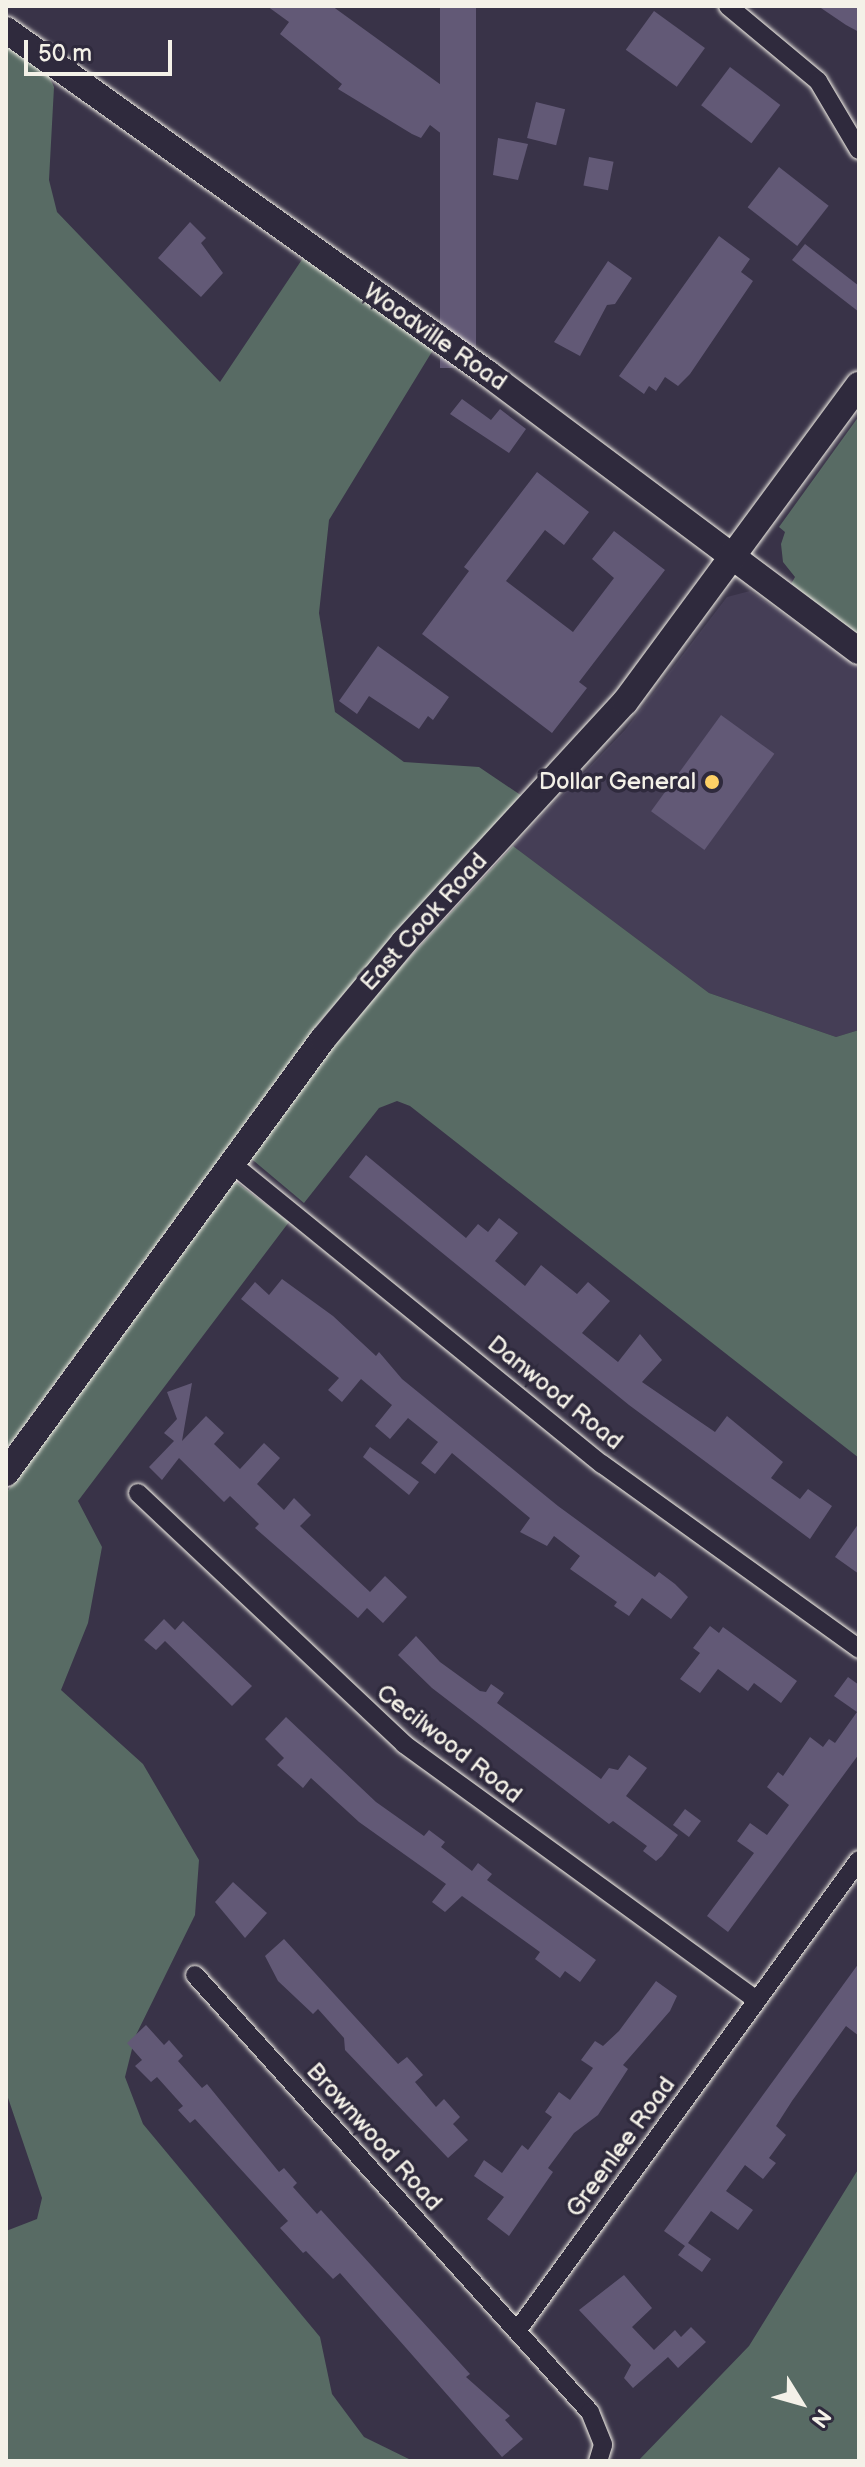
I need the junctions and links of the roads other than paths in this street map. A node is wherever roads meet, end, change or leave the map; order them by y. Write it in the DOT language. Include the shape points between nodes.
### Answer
graph roads {
  1 [pos="728,6"];
  2 [pos="6,30"];
  3 [pos="859,150"];
  4 [pos="859,385"];
  5 [pos="735,558"];
  6 [pos="859,651"];
  7 [pos="231,1163"];
  8 [pos="6,1473"];
  9 [pos="138,1493"];
  10 [pos="859,1649"];
  11 [pos="859,1860"];
  12 [pos="195,1975"];
  13 [pos="757,2000"];
  14 [pos="517,2331"];
  15 [pos="598,2461"];
  1 -- 3 [label="street" via="818,81"];
  2 -- 5 [label="main road, Woodville Road" via="487,373"];
  4 -- 5 [label="main road, East Cook Road"];
  5 -- 6 [label="main road, Woodville Road"];
  5 -- 7 [label="main road, East Cook Road" via="600,731 363,990"];
  7 -- 8 [label="main road, East Cook Road"];
  7 -- 10 [label="street, Danwood Road" via="602,1464"];
  9 -- 13 [label="street, Cecilwood Road" via="393,1735"];
  11 -- 13 [label="street, Greenlee Road"];
  12 -- 14 [label="street, Brownwood Road"];
  13 -- 14 [label="street, Greenlee Road"];
  14 -- 15 [label="street" via="590,2412 603,2445"];
}
